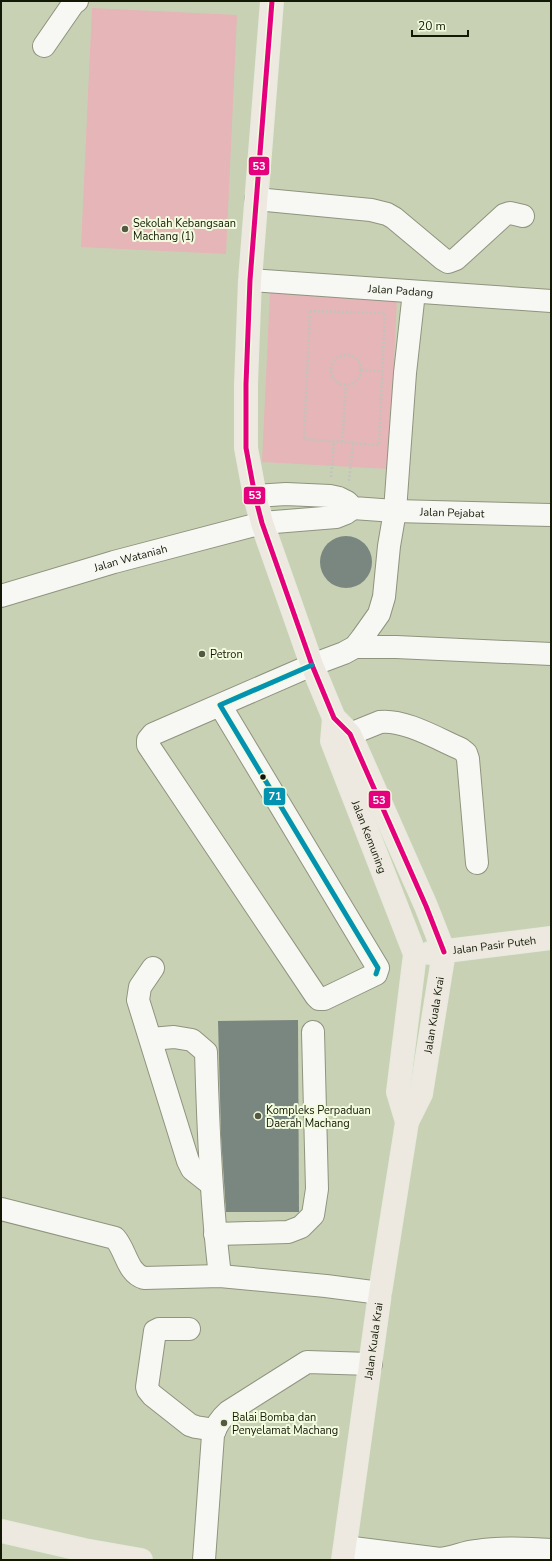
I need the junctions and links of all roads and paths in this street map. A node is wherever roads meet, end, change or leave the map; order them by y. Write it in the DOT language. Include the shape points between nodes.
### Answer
graph roads {
  1 [pos="77,1"];
  2 [pos="272,1"];
  3 [pos="44,46"];
  4 [pos="256,199"];
  5 [pos="523,216"];
  6 [pos="250,280"];
  7 [pos="414,292"];
  8 [pos="551,301"];
  9 [pos="346,386"];
  10 [pos="334,442"];
  11 [pos="342,442"];
  12 [pos="353,443"];
  13 [pos="255,496"];
  14 [pos="344,502"];
  15 [pos="395,511"];
  16 [pos="551,515"];
  17 [pos="262,523"];
  18 [pos="1,596"];
  19 [pos="355,647"];
  20 [pos="551,654"];
  21 [pos="312,665"];
  22 [pos="220,705"];
  23 [pos="341,738"];
  24 [pos="477,862"];
  25 [pos="551,938"];
  26 [pos="444,952"];
  27 [pos="415,954"];
  28 [pos="153,968"];
  29 [pos="313,1032"];
  30 [pos="151,1039"];
  31 [pos="407,1122"];
  32 [pos="212,1184"];
  33 [pos="1,1209"];
  34 [pos="215,1234"];
  35 [pos="220,1276"];
  36 [pos="380,1294"];
  37 [pos="189,1329"];
  38 [pos="372,1364"];
  39 [pos="215,1430"];
  40 [pos="1,1531"];
  41 [pos="551,1550"];
  42 [pos="344,1553"];
  43 [pos="141,1560"];
  44 [pos="204,1560"];
  1 -- 3 [label="street"];
  2 -- 4 [label="main road, Jalan Kemuning"];
  4 -- 5 [label="street" via="371,210 387,214 448,262 456,259 504,214"];
  4 -- 6 [label="main road, Jalan Kemuning"];
  6 -- 7 [label="street, Jalan Padang"];
  6 -- 13 [label="main road, Jalan Kemuning" via="245,424 246,448"];
  7 -- 8 [label="street, Jalan Padang"];
  7 -- 15 [label="street" via="404,373"];
  9 -- 9 [label="path" via="359,380 362,370 357,360 348,355 337,357 331,366 332,377 340,385"];
  9 -- 11 [label="path"];
  10 -- 11 [label="path"];
  10 -- 12 [label="path" via="304,439 310,311 385,313 379,445"];
  10 -- 14 [label="path"];
  11 -- 12 [label="path"];
  12 -- 14 [label="path"];
  13 -- 14 [label="street, Jalan Pejabat" via="286,494"];
  13 -- 17 [label="main road, Jalan Kemuning"];
  14 -- 15 [label="street, Jalan Pejabat"];
  14 -- 17 [label="street" via="346,513 336,517"];
  15 -- 16 [label="street, Jalan Pejabat"];
  15 -- 19 [label="street" via="379,614"];
  17 -- 18 [label="street, Jalan Wataniah" via="114,562"];
  17 -- 21 [label="main road, Jalan Kemuning"];
  19 -- 20 [label="street"];
  19 -- 21 [label="street"];
  21 -- 22 [label="street"];
  21 -- 23 [label="main road, Jalan Kemuning"];
  22 -- 22 [label="street" via="378,968 376,974 324,999 316,996 148,745 152,734"];
  23 -- 24 [label="street" via="380,722 396,722 466,753"];
  23 -- 26 [label="main road, Jalan Kemuning" via="426,906"];
  23 -- 27 [label="main road, Jalan Kemuning"];
  25 -- 26 [label="main road, Jalan Pasir Puteh"];
  26 -- 27 [label="main road, Jalan Pasir Puteh"];
  26 -- 31 [label="main road, Jalan Kuala Krai" via="421,1094"];
  27 -- 31 [label="main road, Jalan Kuala Krai" via="398,1092"];
  28 -- 30 [label="street" via="140,987 138,1000"];
  29 -- 34 [label="street" via="317,1190 313,1215 301,1227 288,1232"];
  30 -- 32 [label="street" via="188,1161 192,1169"];
  30 -- 32 [label="street" via="174,1037 192,1040 206,1052"];
  31 -- 36 [label="main road, Jalan Kuala Krai"];
  32 -- 34 [label="street"];
  33 -- 35 [label="street" via="115,1238 134,1273 144,1278"];
  34 -- 35 [label="street"];
  35 -- 36 [label="street"];
  36 -- 38 [label="main road, Jalan Kuala Krai"];
  37 -- 39 [label="street" via="159,1329 155,1332 147,1387 152,1395 190,1425"];
  38 -- 39 [label="street" via="307,1362 228,1412 221,1418"];
  38 -- 42 [label="main road, Jalan Kuala Krai"];
  39 -- 44 [label="street"];
  40 -- 43 [label="main road"];
  41 -- 42 [label="street" via="492,1549 440,1559"];
}
